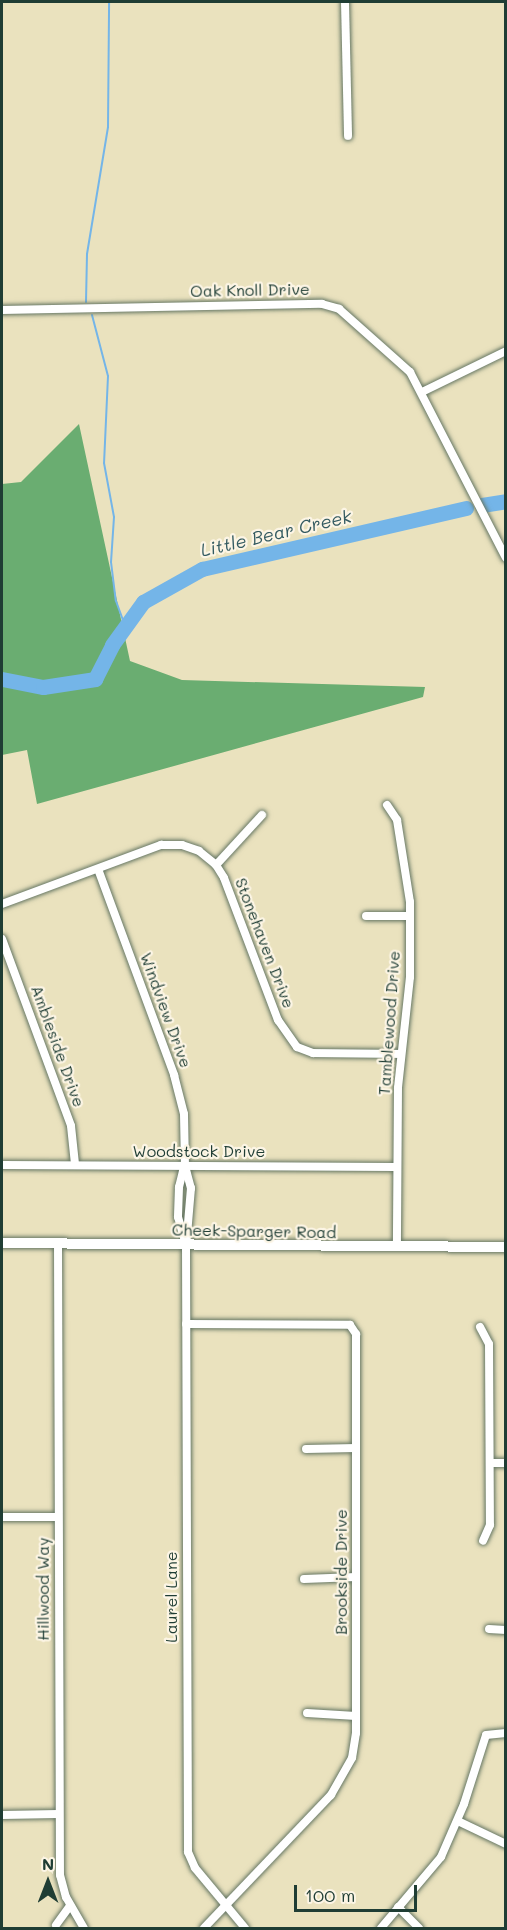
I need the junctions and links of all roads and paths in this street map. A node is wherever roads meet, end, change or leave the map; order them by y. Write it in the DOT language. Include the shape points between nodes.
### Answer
graph roads {
  1 [pos="345,2"];
  2 [pos="348,136"];
  3 [pos="2,310"];
  4 [pos="506,351"];
  5 [pos="422,392"];
  6 [pos="506,558"];
  7 [pos="387,805"];
  8 [pos="262,815"];
  9 [pos="216,865"];
  10 [pos="98,868"];
  11 [pos="2,904"];
  12 [pos="366,916"];
  13 [pos="410,916"];
  14 [pos="2,939"];
  15 [pos="401,1054"];
  16 [pos="2,1165"];
  17 [pos="75,1166"];
  18 [pos="185,1166"];
  19 [pos="397,1167"];
  20 [pos="2,1243"];
  21 [pos="58,1244"];
  22 [pos="186,1246"];
  23 [pos="398,1247"];
  24 [pos="506,1247"];
  25 [pos="186,1324"];
  26 [pos="480,1327"];
  27 [pos="306,1449"];
  28 [pos="356,1449"];
  29 [pos="490,1463"];
  30 [pos="506,1463"];
  31 [pos="2,1517"];
  32 [pos="58,1517"];
  33 [pos="483,1541"];
  34 [pos="356,1577"];
  35 [pos="304,1579"];
  36 [pos="489,1629"];
  37 [pos="506,1630"];
  38 [pos="307,1713"];
  39 [pos="356,1716"];
  40 [pos="506,1733"];
  41 [pos="58,1814"];
  42 [pos="2,1815"];
  43 [pos="458,1821"];
  44 [pos="506,1844"];
  45 [pos="70,1906"];
  46 [pos="225,1906"];
  47 [pos="398,1907"];
  48 [pos="56,1925"];
  49 [pos="84,1929"];
  50 [pos="204,1929"];
  51 [pos="245,1929"];
  52 [pos="381,1929"];
  53 [pos="419,1929"];
  1 -- 2 [label="street"];
  3 -- 5 [label="street, Oak Knoll Drive" via="329,305 349,316 402,362"];
  4 -- 5 [label="street"];
  5 -- 6 [label="street, Oak Knoll Drive"];
  7 -- 13 [label="street, Tamblewood Drive" via="396,820 402,845"];
  8 -- 9 [label="street"];
  9 -- 10 [label="street, Stonehaven Drive" via="199,851 174,844"];
  9 -- 15 [label="street, Stonehaven Drive" via="278,1020 297,1047 313,1053"];
  10 -- 11 [label="street, Stonehaven Drive"];
  10 -- 18 [label="street, Windview Drive" via="174,1075 184,1114"];
  12 -- 13 [label="street"];
  13 -- 15 [label="street, Tamblewood Drive" via="410,977"];
  14 -- 17 [label="street, Ambleside Drive" via="71,1125"];
  15 -- 19 [label="street, Tamblewood Drive"];
  16 -- 17 [label="street, Woodstock Drive"];
  17 -- 18 [label="street, Woodstock Drive"];
  18 -- 19 [label="street, Woodstock Drive"];
  18 -- 22 [label="street, Windview Drive" via="191,1188"];
  19 -- 23 [label="street, Tamblewood Drive"];
  20 -- 21 [label="main road, Cheek-Sparger Road"];
  21 -- 22 [label="main road, Cheek-Sparger Road"];
  21 -- 32 [label="street, Hillwood Way"];
  22 -- 23 [label="main road, Cheek-Sparger Road"];
  22 -- 25 [label="street, Laurel Lane"];
  23 -- 24 [label="main road, Cheek-Sparger Road"];
  25 -- 28 [label="street, Brookside Drive" via="353,1326"];
  25 -- 46 [label="street, Laurel Lane" via="188,1852 195,1868"];
  26 -- 29 [label="street" via="489,1344"];
  27 -- 28 [label="street"];
  28 -- 34 [label="street, Brookside Drive"];
  29 -- 30 [label="street"];
  29 -- 33 [label="street" via="490,1525"];
  31 -- 32 [label="street"];
  32 -- 41 [label="street, Hillwood Way"];
  34 -- 35 [label="street"];
  34 -- 39 [label="street, Brookside Drive"];
  36 -- 37 [label="street"];
  38 -- 39 [label="street"];
  39 -- 46 [label="street, Brookside Drive" via="352,1758 343,1779"];
  40 -- 43 [label="street" via="486,1736"];
  41 -- 42 [label="street"];
  41 -- 45 [label="street, Hillwood Way" via="60,1875"];
  43 -- 44 [label="street"];
  43 -- 47 [label="street" via="441,1857"];
  45 -- 48 [label="street"];
  45 -- 49 [label="street, Hillwood Way"];
  46 -- 50 [label="street, Brookside Drive"];
  46 -- 51 [label="street, Laurel Lane"];
  47 -- 52 [label="street"];
  47 -- 53 [label="street"];
}
